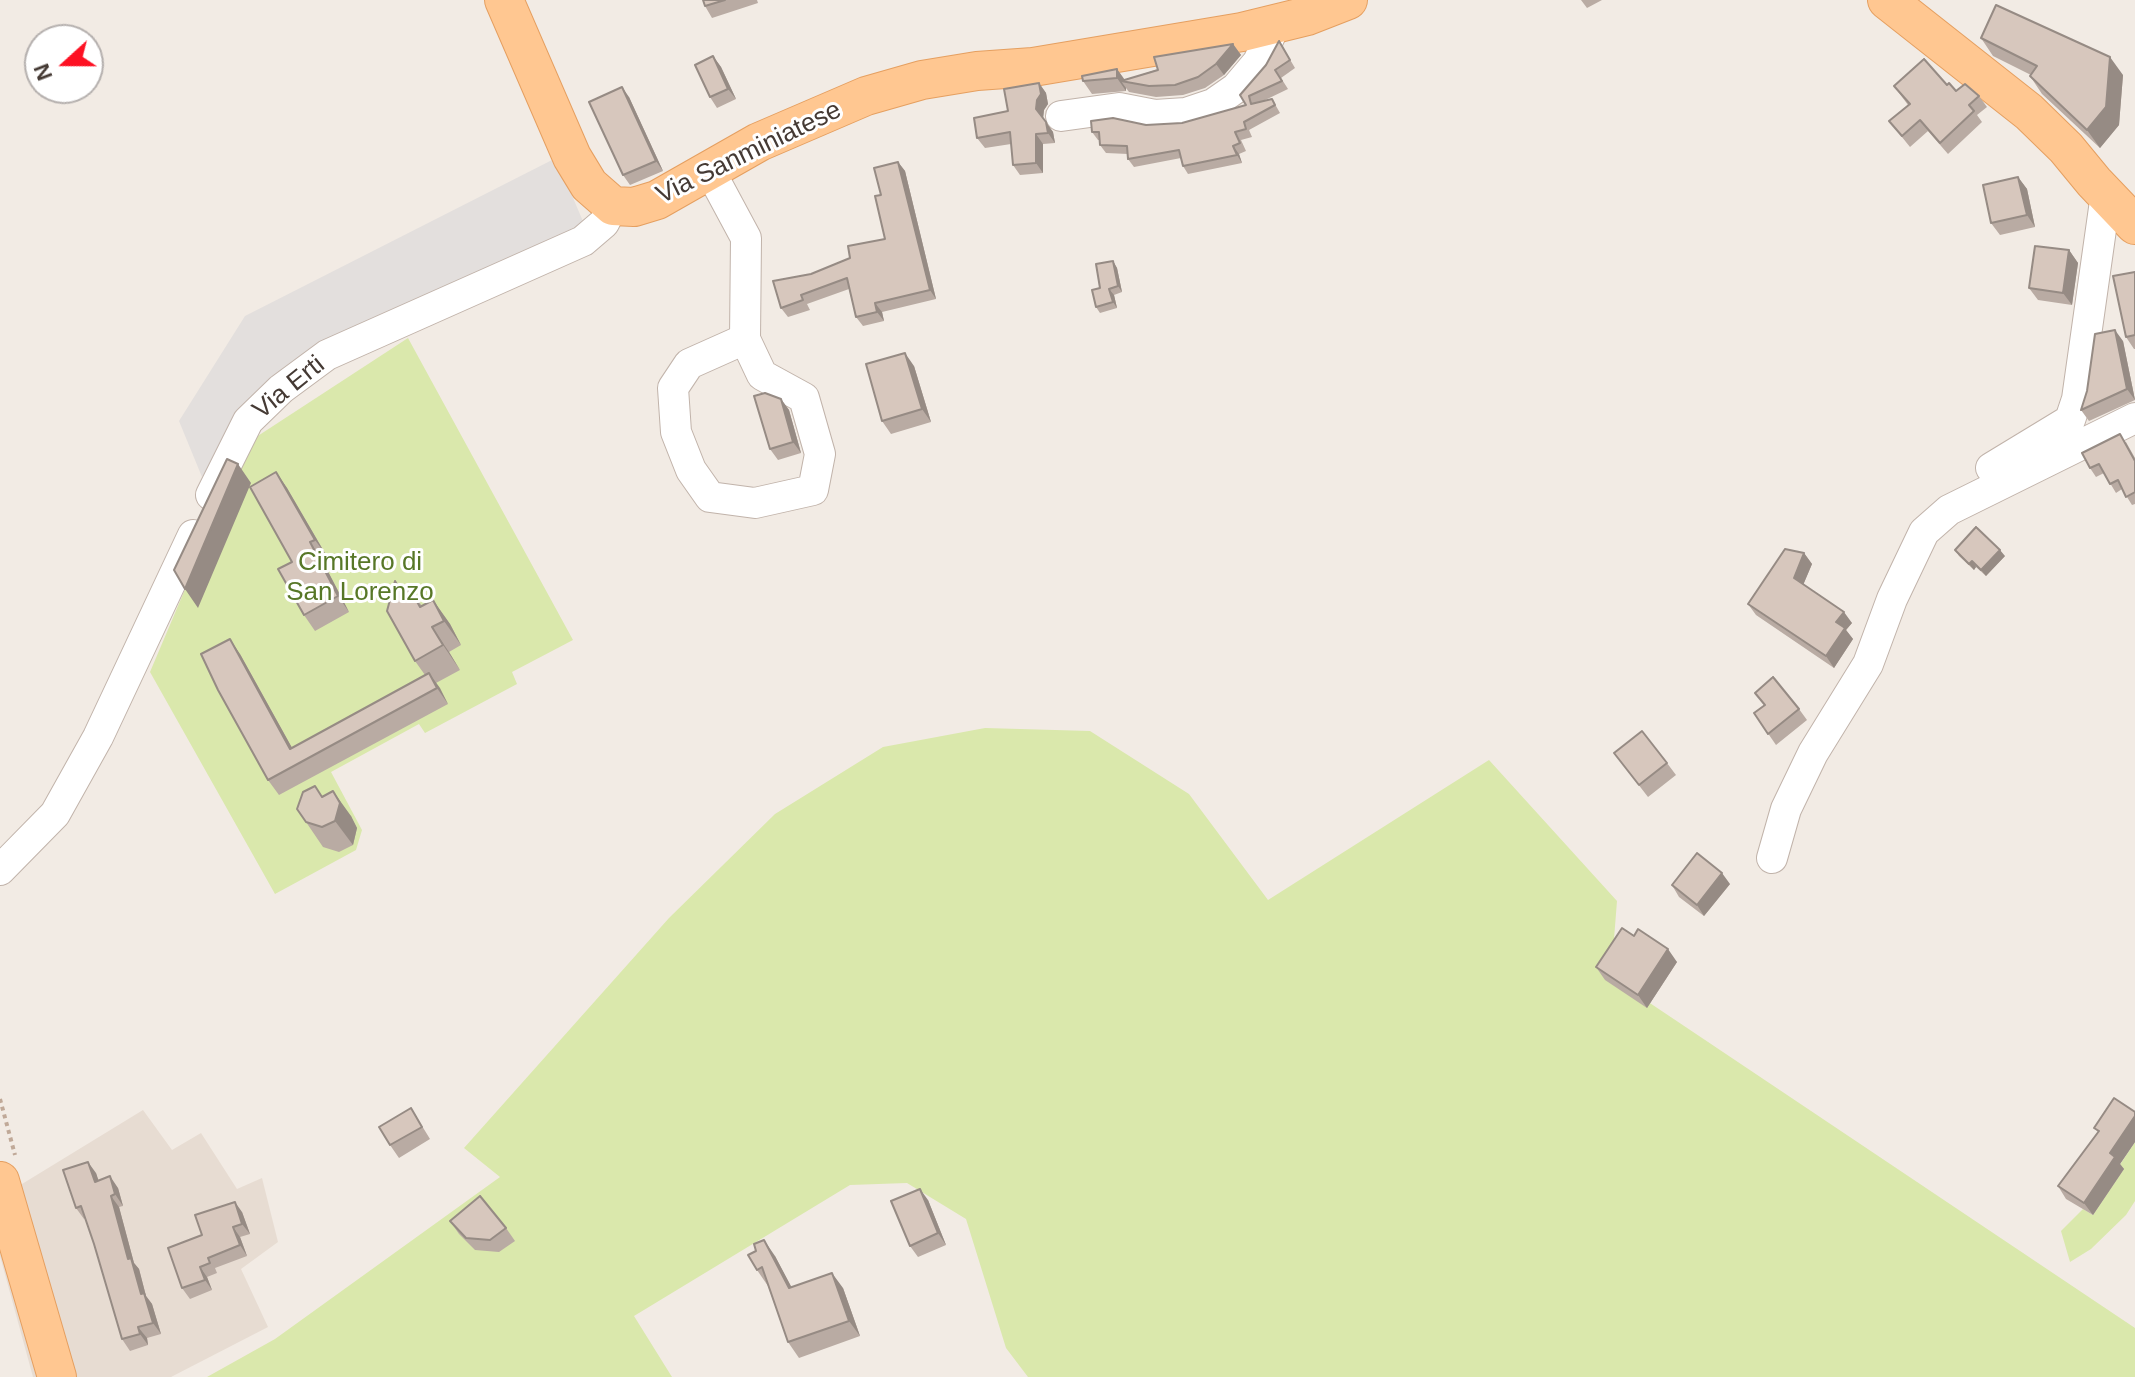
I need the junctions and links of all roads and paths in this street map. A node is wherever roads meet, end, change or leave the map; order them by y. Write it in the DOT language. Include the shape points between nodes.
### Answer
graph roads {
  1 [pos="504,0"];
  2 [pos="1348,0"];
  3 [pos="1887,0"];
  4 [pos="1275,25"];
  5 [pos="1061,116"];
  6 [pos="710,171"];
  7 [pos="2106,194"];
  8 [pos="613,206"];
  9 [pos="2135,225"];
  10 [pos="745,339"];
  11 [pos="2135,418"];
  12 [pos="1949,510"];
  13 [pos="1772,858"];
  14 [pos="0,870"];
  15 [pos="0,1099"];
  16 [pos="8,1168"];
  17 [pos="57,1377"];
  1 -- 8 [label="main road" via="572,157 589,185"];
  2 -- 4 [label="main road, Via Sanminiatese"];
  3 -- 7 [label="main road" via="2029,112"];
  4 -- 5 [label="street" via="1258,62 1213,104 1186,113 1155,115 1119,108"];
  4 -- 6 [label="main road, Via Sanminiatese" via="1033,67 922,80 866,96 786,130"];
  6 -- 8 [label="main road, Via Sanminiatese" via="657,200"];
  6 -- 10 [label="street" via="746,238"];
  7 -- 9 [label="main road"];
  7 -- 12 [label="street" via="2070,420 1956,487"];
  8 -- 14 [label="street, Via Erti" via="604,223 583,241 327,355 248,421 86,759 55,814"];
  10 -- 10 [label="street" via="762,375 804,398 820,454 813,490 755,503 710,497 691,470 676,432 673,388 689,364"];
  11 -- 12 [label="street"];
  12 -- 13 [label="street" via="1924,532 1868,664 1813,753 1786,809"];
  15 -- 16 [label="path"];
  16 -- 17 [label="main road"];
}
